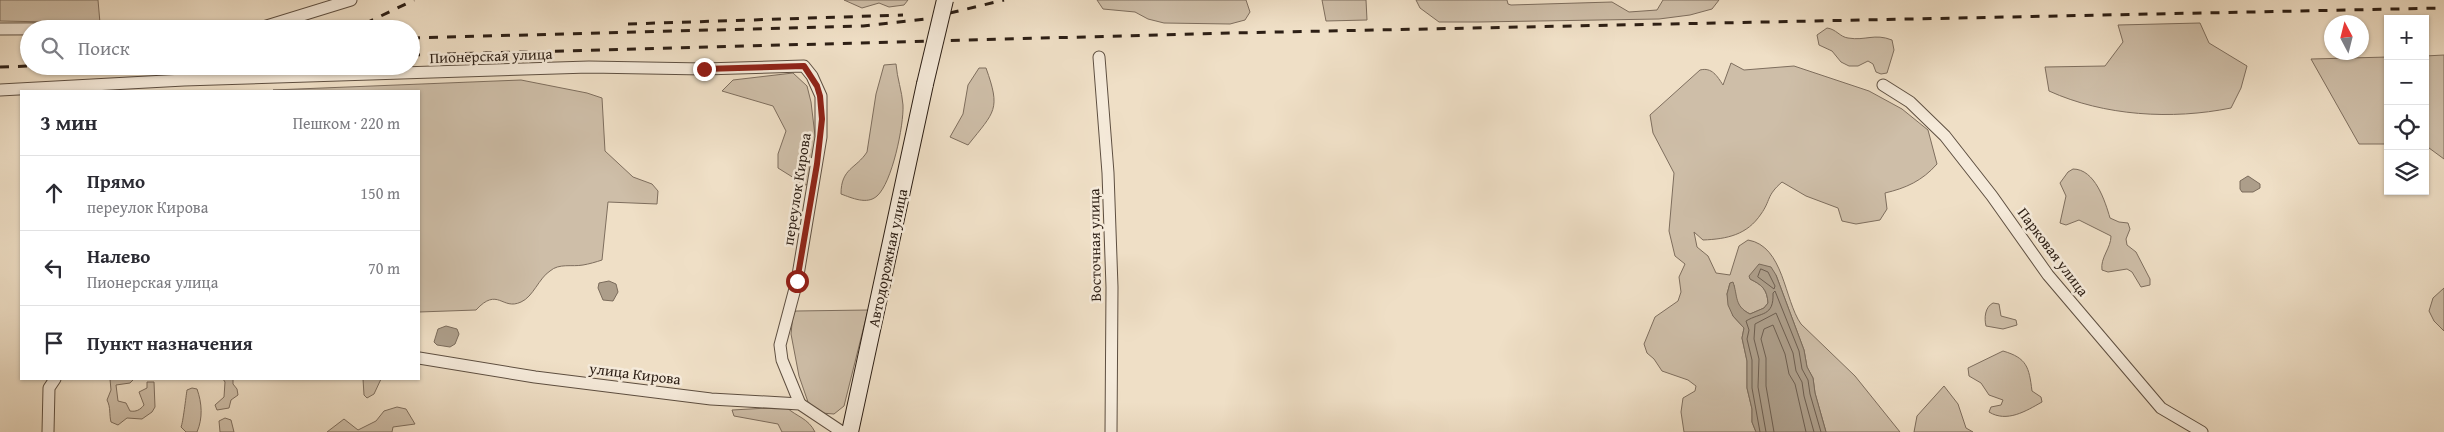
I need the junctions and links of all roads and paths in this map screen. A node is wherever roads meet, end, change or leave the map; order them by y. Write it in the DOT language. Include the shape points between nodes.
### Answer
graph roads {
  1 [pos="351,0"];
  2 [pos="945,0"];
  3 [pos="286,20"];
  4 [pos="0,28"];
  5 [pos="20,28"];
  6 [pos="1099,57"];
  7 [pos="804,66"];
  8 [pos="414,75"];
  9 [pos="420,75"];
  10 [pos="1883,85"];
  11 [pos="107,88"];
  12 [pos="0,90"];
  13 [pos="420,358"];
  14 [pos="54,380"];
  15 [pos="800,404"];
  16 [pos="48,432"];
  17 [pos="842,432"];
  18 [pos="850,432"];
  19 [pos="1111,432"];
  20 [pos="2202,432"];
  1 -- 3 [label="street"];
  2 -- 18 [label="main road, Автодорожная улица, bridge"];
  4 -- 5 [label="street"];
  6 -- 19 [label="street, Восточная улица" via="1112,278"];
  7 -- 9 [label="street, Пионерская улица" via="579,68"];
  7 -- 15 [label="street, переулок Кирова" via="820,96 820,137 798,272 780,346 782,360"];
  8 -- 11 [label="street, Пионерская улица"];
  10 -- 20 [label="street, Парковая улица" via="1910,102 1944,136 2048,274 2161,408"];
  11 -- 12 [label="street, Пионерская улица"];
  13 -- 15 [label="street, улица Кирова" via="535,377 711,399"];
  14 -- 16 [label="street" via="49,388"];
  15 -- 17 [label="street"];
}
